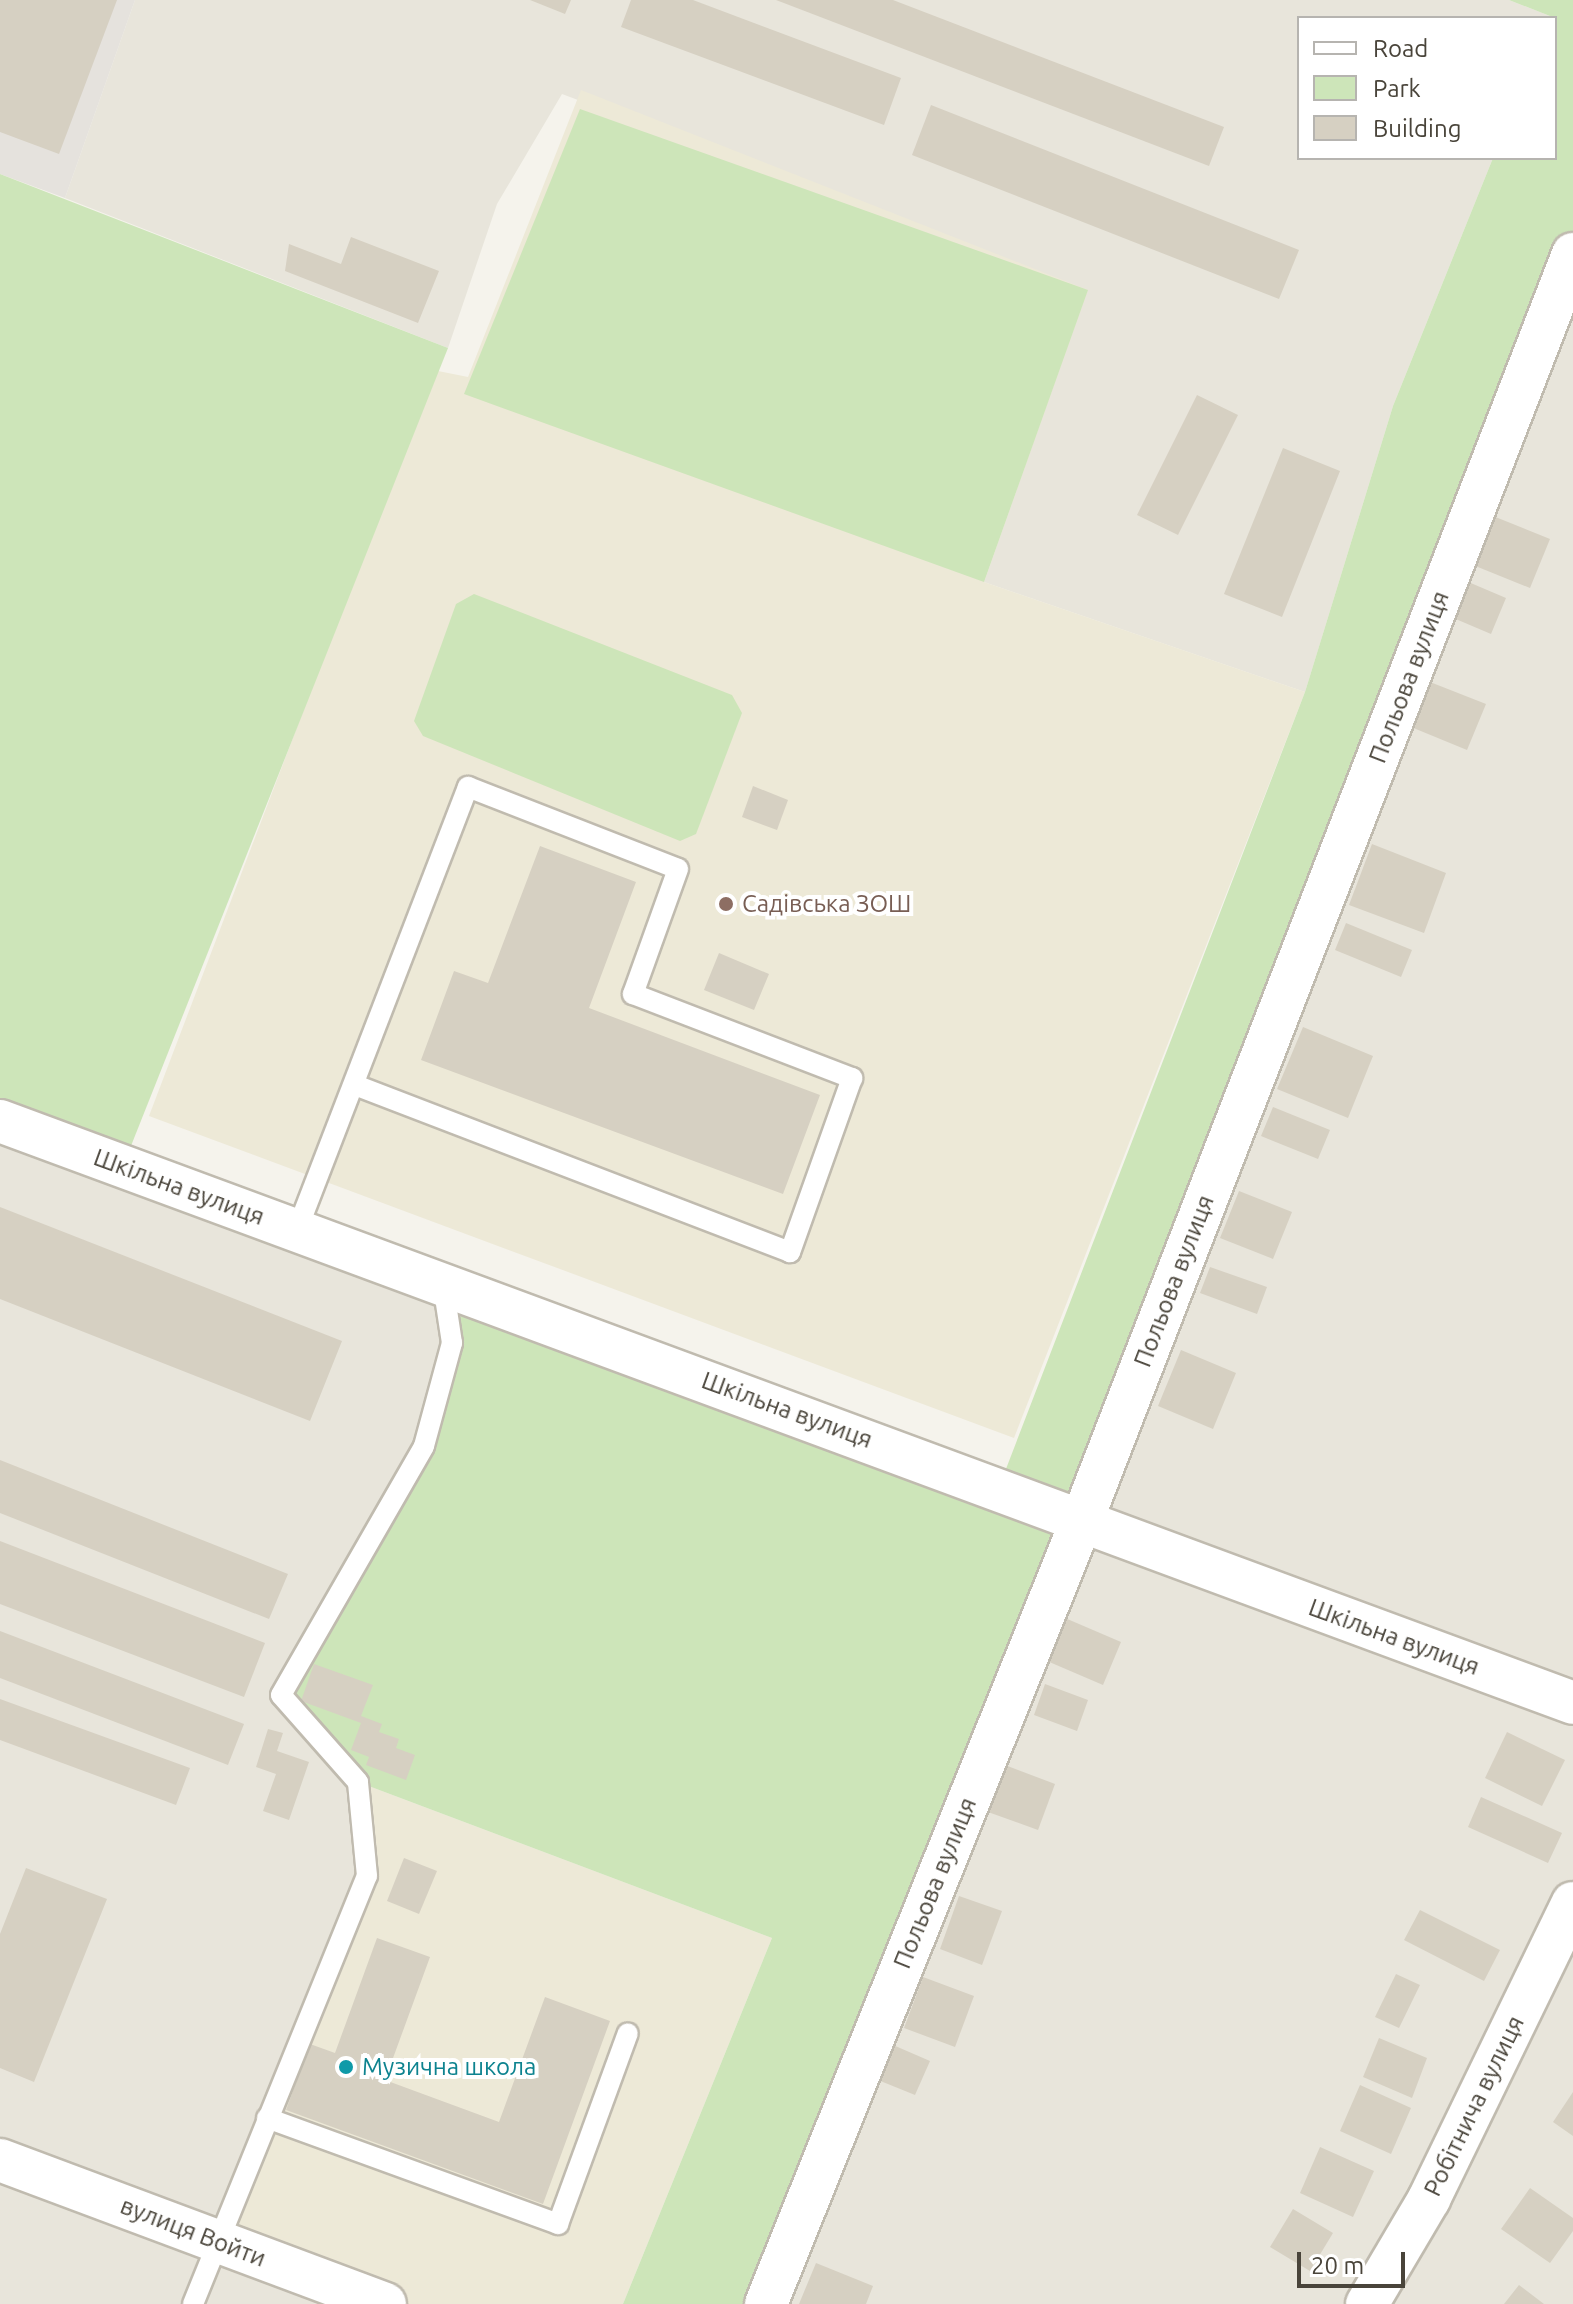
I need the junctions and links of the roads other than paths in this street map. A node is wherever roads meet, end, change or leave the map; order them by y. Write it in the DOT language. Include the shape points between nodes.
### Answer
graph roads {
  1 [pos="1573,254"];
  2 [pos="354,1085"];
  3 [pos="0,1121"];
  4 [pos="297,1230"];
  5 [pos="443,1284"];
  6 [pos="1082,1520"];
  7 [pos="1573,1703"];
  8 [pos="1573,1903"];
  9 [pos="628,2033"];
  10 [pos="267,2118"];
  11 [pos="0,2160"];
  12 [pos="217,2241"];
  13 [pos="193,2304"];
  14 [pos="385,2304"];
  15 [pos="766,2304"];
  16 [pos="1367,2304"];
  1 -- 6 [label="street, Польова вулиця"];
  2 -- 2 [label="lane" via="468,787 678,869 633,994 852,1078 790,1252"];
  2 -- 4 [label="lane"];
  3 -- 4 [label="street, Шкільна вулиця"];
  4 -- 5 [label="street, Шкільна вулиця"];
  5 -- 6 [label="street, Шкільна вулиця"];
  5 -- 10 [label="lane" via="452,1343 424,1446 281,1695 358,1782 367,1876"];
  6 -- 7 [label="street, Шкільна вулиця"];
  6 -- 15 [label="street, Польова вулиця"];
  8 -- 16 [label="street, Робітнича вулиця" via="1429,2199"];
  9 -- 10 [label="lane" via="558,2224"];
  10 -- 12 [label="lane"];
  11 -- 12 [label="street, вулиця Войти"];
  12 -- 13 [label="lane"];
  12 -- 14 [label="street, вулиця Войти"];
}
